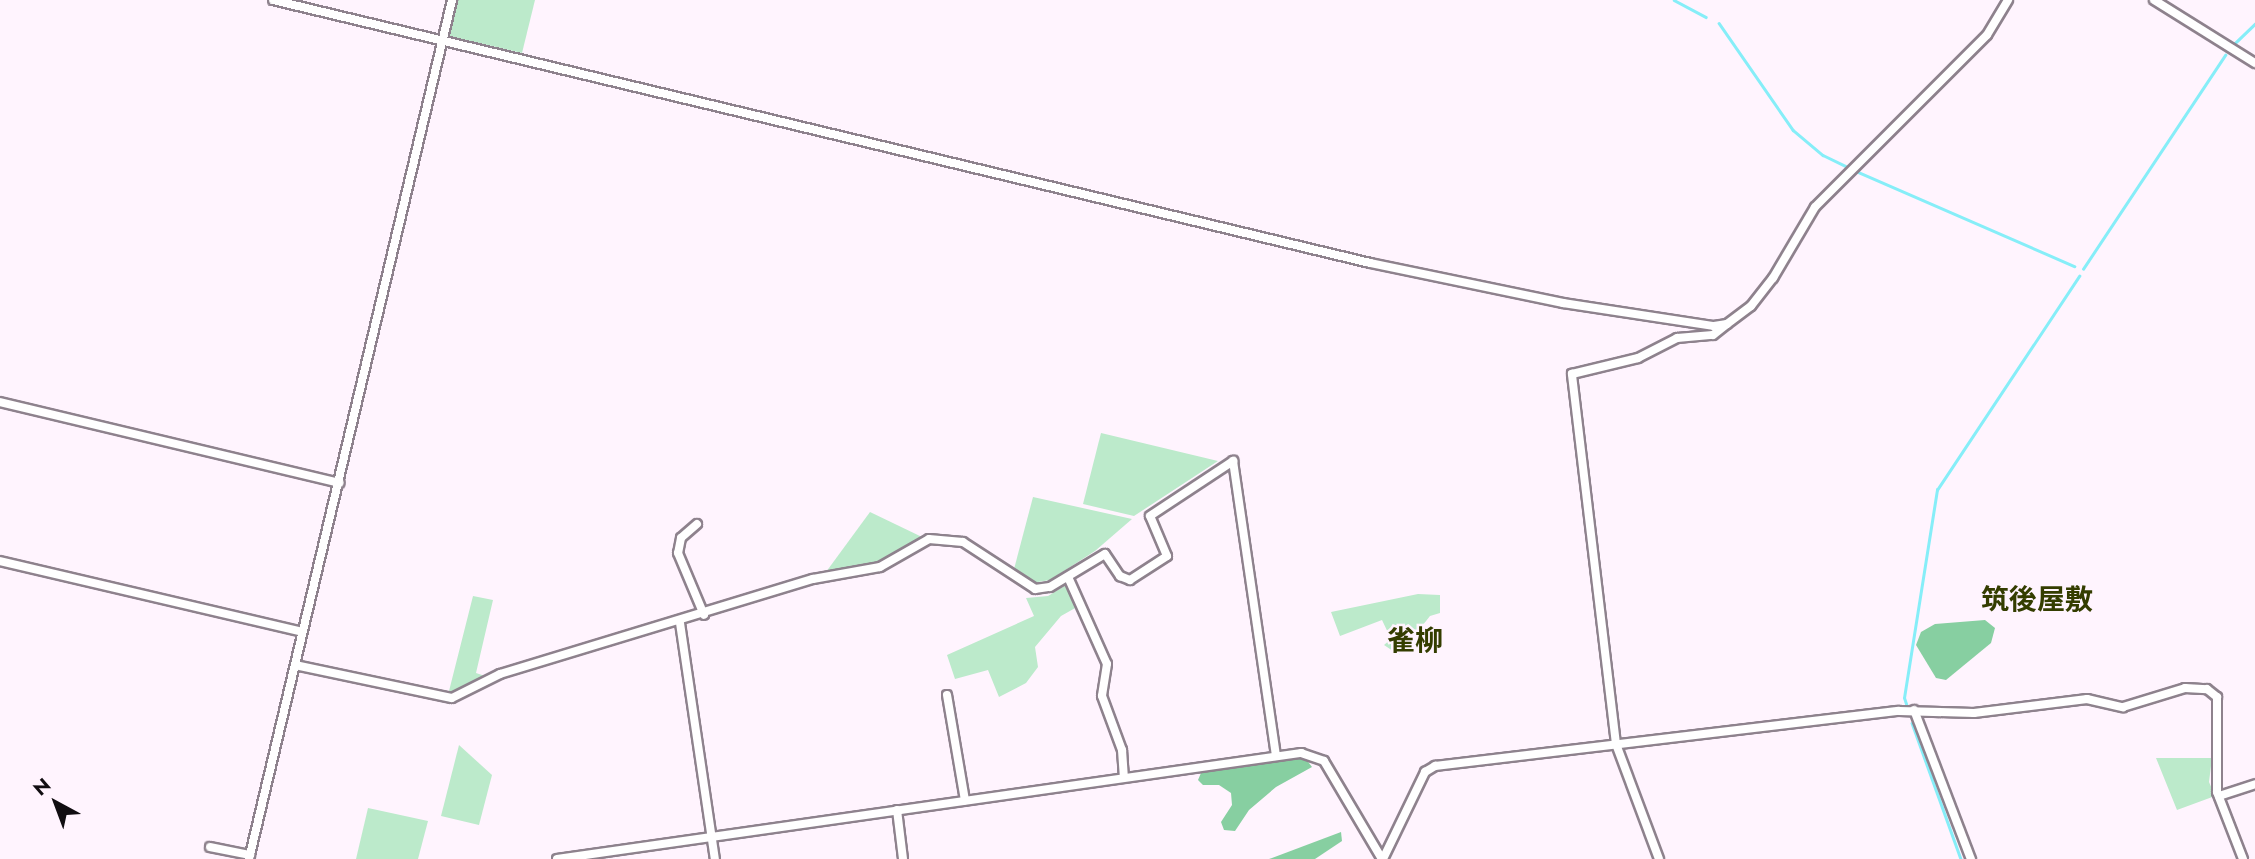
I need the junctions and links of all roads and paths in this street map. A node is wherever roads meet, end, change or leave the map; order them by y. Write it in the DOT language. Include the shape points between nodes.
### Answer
graph roads {
  1 [pos="273,0"];
  2 [pos="452,0"];
  3 [pos="2008,0"];
  4 [pos="2154,0"];
  5 [pos="442,42"];
  6 [pos="2255,64"];
  7 [pos="1727,324"];
  8 [pos="0,402"];
  9 [pos="339,483"];
  10 [pos="697,524"];
  11 [pos="0,561"];
  12 [pos="1068,577"];
  13 [pos="704,615"];
  14 [pos="680,623"];
  15 [pos="302,632"];
  16 [pos="295,665"];
  17 [pos="947,695"];
  18 [pos="1914,710"];
  19 [pos="1616,744"];
  20 [pos="1276,756"];
  21 [pos="1124,776"];
  22 [pos="2255,784"];
  23 [pos="2219,796"];
  24 [pos="965,800"];
  25 [pos="897,810"];
  26 [pos="712,837"];
  27 [pos="210,847"];
  28 [pos="250,857"];
  29 [pos="557,859"];
  30 [pos="715,859"];
  31 [pos="903,859"];
  32 [pos="1382,859"];
  33 [pos="1659,859"];
  34 [pos="1971,859"];
  35 [pos="2243,859"];
  1 -- 5 [label="street"];
  2 -- 5 [label="street"];
  3 -- 7 [label="street" via="1987,35 1815,206 1773,278 1751,306"];
  4 -- 6 [label="street"];
  5 -- 7 [label="street" via="1370,263 1590,308"];
  5 -- 9 [label="street"];
  7 -- 19 [label="street" via="1713,335 1677,338 1638,358 1572,374"];
  8 -- 9 [label="street"];
  9 -- 15 [label="street"];
  10 -- 13 [label="street" via="681,538 678,553"];
  11 -- 15 [label="street"];
  12 -- 13 [label="street" via="1049,587 1027,587 963,542 929,539 880,567 813,579"];
  12 -- 20 [label="street" via="1105,554 1123,580 1160,565 1167,551 1150,516 1233,461"];
  12 -- 21 [label="street" via="1107,664 1102,696 1122,750"];
  13 -- 14 [label="street"];
  14 -- 16 [label="street" via="500,674 442,699"];
  14 -- 26 [label="street"];
  15 -- 16 [label="street"];
  16 -- 28 [label="street"];
  17 -- 24 [label="street"];
  18 -- 19 [label="street"];
  18 -- 23 [label="street" via="1974,713 2087,699 2123,707 2174,689 2207,689 2217,697"];
  18 -- 34 [label="street"];
  19 -- 32 [label="street" via="1430,768"];
  19 -- 33 [label="street"];
  20 -- 21 [label="street"];
  20 -- 32 [label="street" via="1311,753 1324,761"];
  21 -- 24 [label="street"];
  22 -- 23 [label="street"];
  23 -- 35 [label="street"];
  24 -- 25 [label="street"];
  25 -- 26 [label="street"];
  25 -- 31 [label="street"];
  26 -- 29 [label="street"];
  26 -- 30 [label="street"];
  27 -- 28 [label="street"];
}
